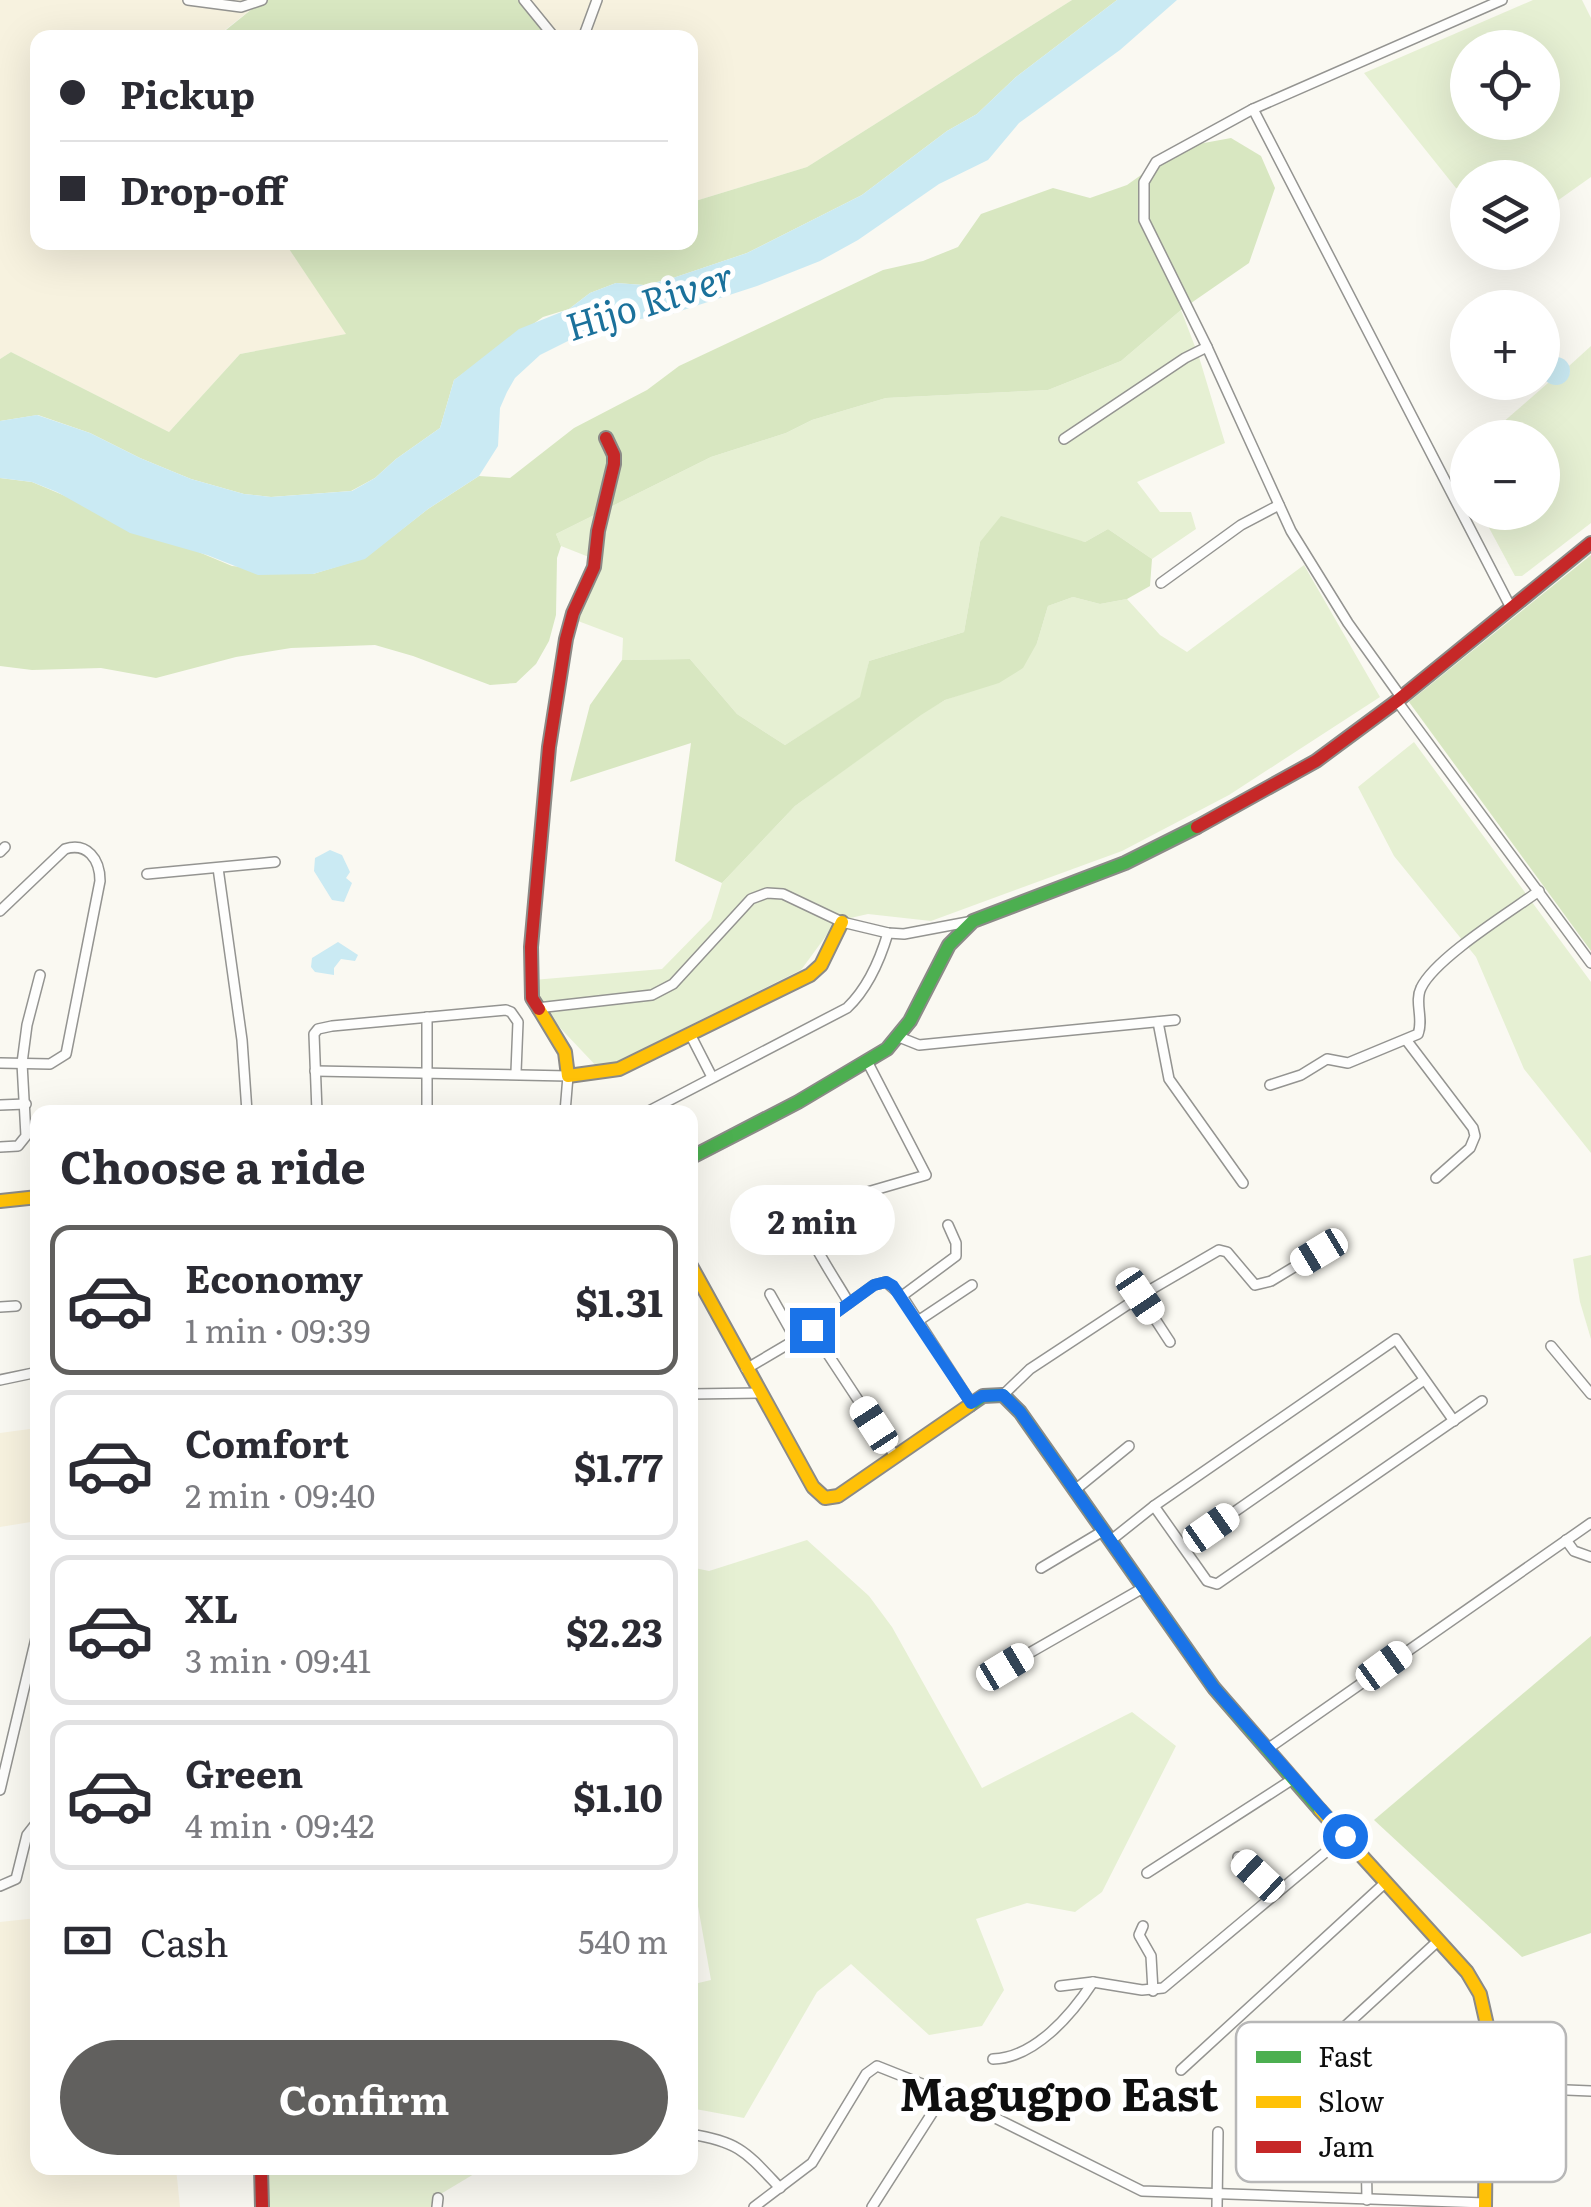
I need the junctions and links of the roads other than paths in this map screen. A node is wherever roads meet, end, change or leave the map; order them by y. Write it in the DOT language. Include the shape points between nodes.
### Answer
graph roads {
  1 [pos="188,0"];
  2 [pos="262,0"];
  3 [pos="524,0"];
  4 [pos="597,0"];
  5 [pos="1502,0"];
  6 [pos="548,30"];
  7 [pos="586,30"];
  8 [pos="1253,108"];
  9 [pos="1207,347"];
  10 [pos="606,438"];
  11 [pos="1064,440"];
  12 [pos="1279,505"];
  13 [pos="1591,543"];
  14 [pos="1161,583"];
  15 [pos="1510,606"];
  16 [pos="1399,699"];
  17 [pos="275,862"];
  18 [pos="218,868"];
  19 [pos="147,874"];
  20 [pos="1539,891"];
  21 [pos="0,912"];
  22 [pos="974,921"];
  23 [pos="842,922"];
  24 [pos="888,934"];
  25 [pos="1591,964"];
  26 [pos="40,975"];
  27 [pos="537,1008"];
  28 [pos="427,1017"];
  29 [pos="1175,1020"];
  30 [pos="1158,1022"];
  31 [pos="690,1034"];
  32 [pos="899,1038"];
  33 [pos="1407,1041"];
  34 [pos="22,1062"];
  35 [pos="868,1062"];
  36 [pos="0,1063"];
  37 [pos="315,1071"];
  38 [pos="428,1072"];
  39 [pos="516,1072"];
  40 [pos="568,1076"];
  41 [pos="712,1077"];
  42 [pos="1270,1085"];
  43 [pos="26,1104"];
  44 [pos="0,1105"];
  45 [pos="247,1105"];
  46 [pos="317,1105"];
  47 [pos="427,1105"];
  48 [pos="566,1105"];
  49 [pos="659,1105"];
  50 [pos="0,1147"];
  51 [pos="698,1154"];
  52 [pos="1436,1178"];
  53 [pos="1243,1183"];
  54 [pos="30,1198"];
  55 [pos="0,1200"];
  56 [pos="948,1225"];
  57 [pos="1319,1252"];
  58 [pos="698,1279"];
  59 [pos="972,1285"];
  60 [pos="770,1294"];
  61 [pos="902,1296"];
  62 [pos="1140,1296"];
  63 [pos="849,1303"];
  64 [pos="16,1306"];
  65 [pos="0,1307"];
  66 [pos="918,1322"];
  67 [pos="812,1330"];
  68 [pos="796,1340"];
  69 [pos="1170,1342"];
  70 [pos="1551,1346"];
  71 [pos="746,1369"];
  72 [pos="30,1374"];
  73 [pos="0,1380"];
  74 [pos="1424,1380"];
  75 [pos="760,1393"];
  76 [pos="698,1394"];
  77 [pos="1591,1394"];
  78 [pos="1003,1395"];
  79 [pos="1482,1402"];
  80 [pos="971,1403"];
  81 [pos="1454,1421"];
  82 [pos="1129,1446"];
  83 [pos="895,1456"];
  84 [pos="1075,1490"];
  85 [pos="1154,1506"];
  86 [pos="1591,1523"];
  87 [pos="1106,1536"];
  88 [pos="1566,1540"];
  89 [pos="1184,1548"];
  90 [pos="1591,1556"];
  91 [pos="1041,1568"];
  92 [pos="1142,1588"];
  93 [pos="30,1658"];
  94 [pos="1005,1667"];
  95 [pos="5,1745"];
  96 [pos="1266,1750"];
  97 [pos="1293,1779"];
  98 [pos="0,1790"];
  99 [pos="30,1831"];
  100 [pos="1345,1836"];
  101 [pos="1238,1858"];
  102 [pos="1147,1873"];
  103 [pos="1386,1882"];
  104 [pos="0,1886"];
  105 [pos="1277,1894"];
  106 [pos="1143,1926"];
  107 [pos="1439,1940"];
  108 [pos="1093,1982"];
  109 [pos="1060,1986"];
  110 [pos="1153,1991"];
  111 [pos="1350,2022"];
  112 [pos="1486,2022"];
  113 [pos="994,2059"];
  114 [pos="1181,2070"];
  115 [pos="1566,2090"];
  116 [pos="1591,2091"];
  117 [pos="945,2093"];
  118 [pos="1218,2132"];
  119 [pos="698,2136"];
  120 [pos="261,2175"];
  121 [pos="1366,2182"];
  122 [pos="780,2188"];
  123 [pos="1366,2200"];
  124 [pos="1217,2202"];
  125 [pos="1348,2203"];
  126 [pos="1485,2205"];
  127 [pos="262,2207"];
  128 [pos="754,2207"];
  129 [pos="872,2207"];
  1 -- 2 [label="street" via="224,7"];
  3 -- 6 [label="street"];
  4 -- 7 [label="street"];
  5 -- 8 [label="street"];
  8 -- 9 [label="street" via="1156,162 1144,182 1151,239"];
  8 -- 15 [label="street"];
  9 -- 11 [label="street"];
  9 -- 12 [label="street"];
  10 -- 27 [label="street" via="614,464 594,567 566,639 549,748 531,947 530,989"];
  12 -- 14 [label="street"];
  12 -- 16 [label="street" via="1324,588"];
  13 -- 15 [label="street"];
  15 -- 16 [label="street"];
  16 -- 20 [label="street"];
  16 -- 22 [label="street" via="1247,802 1124,863"];
  17 -- 18 [label="street"];
  18 -- 19 [label="street"];
  18 -- 45 [label="street"];
  20 -- 25 [label="street"];
  20 -- 33 [label="street" via="1431,973 1418,994 1421,1030"];
  21 -- 34 [label="street" via="64,848 81,848 97,862 100,881 66,1054 50,1064"];
  22 -- 24 [label="street"];
  22 -- 32 [label="street" via="949,945"];
  23 -- 24 [label="street"];
  23 -- 27 [label="street" via="782,894 767,894 751,899 674,984 652,995"];
  23 -- 31 [label="street" via="817,970"];
  24 -- 41 [label="street" via="847,1008"];
  26 -- 34 [label="street"];
  27 -- 40 [label="street" via="565,1052"];
  28 -- 37 [label="street" via="318,1029"];
  28 -- 38 [label="street"];
  28 -- 39 [label="street" via="511,1012 518,1022"];
  29 -- 30 [label="street"];
  30 -- 32 [label="street" via="919,1045"];
  30 -- 53 [label="street" via="1169,1078"];
  31 -- 40 [label="street" via="619,1070"];
  31 -- 41 [label="street"];
  32 -- 35 [label="street"];
  33 -- 42 [label="street" via="1348,1062 1328,1059"];
  33 -- 52 [label="street" via="1475,1136"];
  34 -- 36 [label="street"];
  34 -- 43 [label="street"];
  35 -- 51 [label="street"];
  35 -- 63 [label="street" via="926,1175 801,1206"];
  37 -- 38 [label="street"];
  37 -- 46 [label="street"];
  38 -- 39 [label="street"];
  38 -- 47 [label="street"];
  39 -- 40 [label="street"];
  40 -- 48 [label="street"];
  41 -- 49 [label="street"];
  43 -- 44 [label="street"];
  43 -- 50 [label="street" via="24,1140"];
  54 -- 55 [label="street"];
  56 -- 61 [label="street" via="956,1256"];
  57 -- 62 [label="street" via="1256,1284 1220,1250"];
  58 -- 71 [label="street"];
  59 -- 66 [label="street"];
  60 -- 68 [label="street"];
  61 -- 63 [label="street" via="880,1282"];
  61 -- 66 [label="street"];
  62 -- 69 [label="street"];
  62 -- 78 [label="street" via="1030,1369"];
  63 -- 67 [label="street"];
  64 -- 65 [label="street"];
  66 -- 80 [label="street"];
  67 -- 68 [label="street"];
  67 -- 83 [label="street"];
  68 -- 71 [label="street"];
  70 -- 77 [label="street"];
  71 -- 75 [label="street"];
  72 -- 73 [label="street"];
  74 -- 81 [label="street"];
  74 -- 85 [label="street" via="1396,1340"];
  74 -- 89 [label="street"];
  75 -- 76 [label="street"];
  75 -- 83 [label="street" via="813,1487 826,1498"];
  78 -- 80 [label="street"];
  78 -- 84 [label="street"];
  79 -- 81 [label="street"];
  80 -- 83 [label="street"];
  81 -- 89 [label="street" via="1217,1584"];
  82 -- 84 [label="street"];
  84 -- 87 [label="street"];
  85 -- 87 [label="street"];
  85 -- 89 [label="street"];
  86 -- 88 [label="street"];
  87 -- 91 [label="street"];
  87 -- 92 [label="street"];
  88 -- 90 [label="street" via="1574,1552"];
  88 -- 96 [label="street"];
  92 -- 94 [label="street"];
  92 -- 96 [label="street"];
  93 -- 95 [label="street"];
  95 -- 98 [label="street"];
  96 -- 97 [label="street"];
  97 -- 100 [label="street"];
  97 -- 102 [label="street"];
  99 -- 104 [label="street" via="16,1880"];
  100 -- 103 [label="street"];
  100 -- 105 [label="street"];
  101 -- 105 [label="street"];
  103 -- 107 [label="street"];
  103 -- 114 [label="street"];
  105 -- 110 [label="street"];
  106 -- 110 [label="street" via="1139,1935 1151,1956"];
  107 -- 111 [label="street"];
  107 -- 112 [label="street" via="1485,2001"];
  108 -- 109 [label="street"];
  108 -- 110 [label="street"];
  108 -- 113 [label="street" via="1030,2047"];
  115 -- 116 [label="street"];
  117 -- 122 [label="street" via="874,2066 812,2163"];
  117 -- 124 [label="street" via="1130,2188"];
  117 -- 129 [label="street"];
  118 -- 124 [label="street"];
  119 -- 122 [label="street" via="737,2146"];
  120 -- 127 [label="street"];
  121 -- 123 [label="street"];
  122 -- 128 [label="street"];
  123 -- 125 [label="street"];
  123 -- 126 [label="street"];
  124 -- 125 [label="street"];
}
